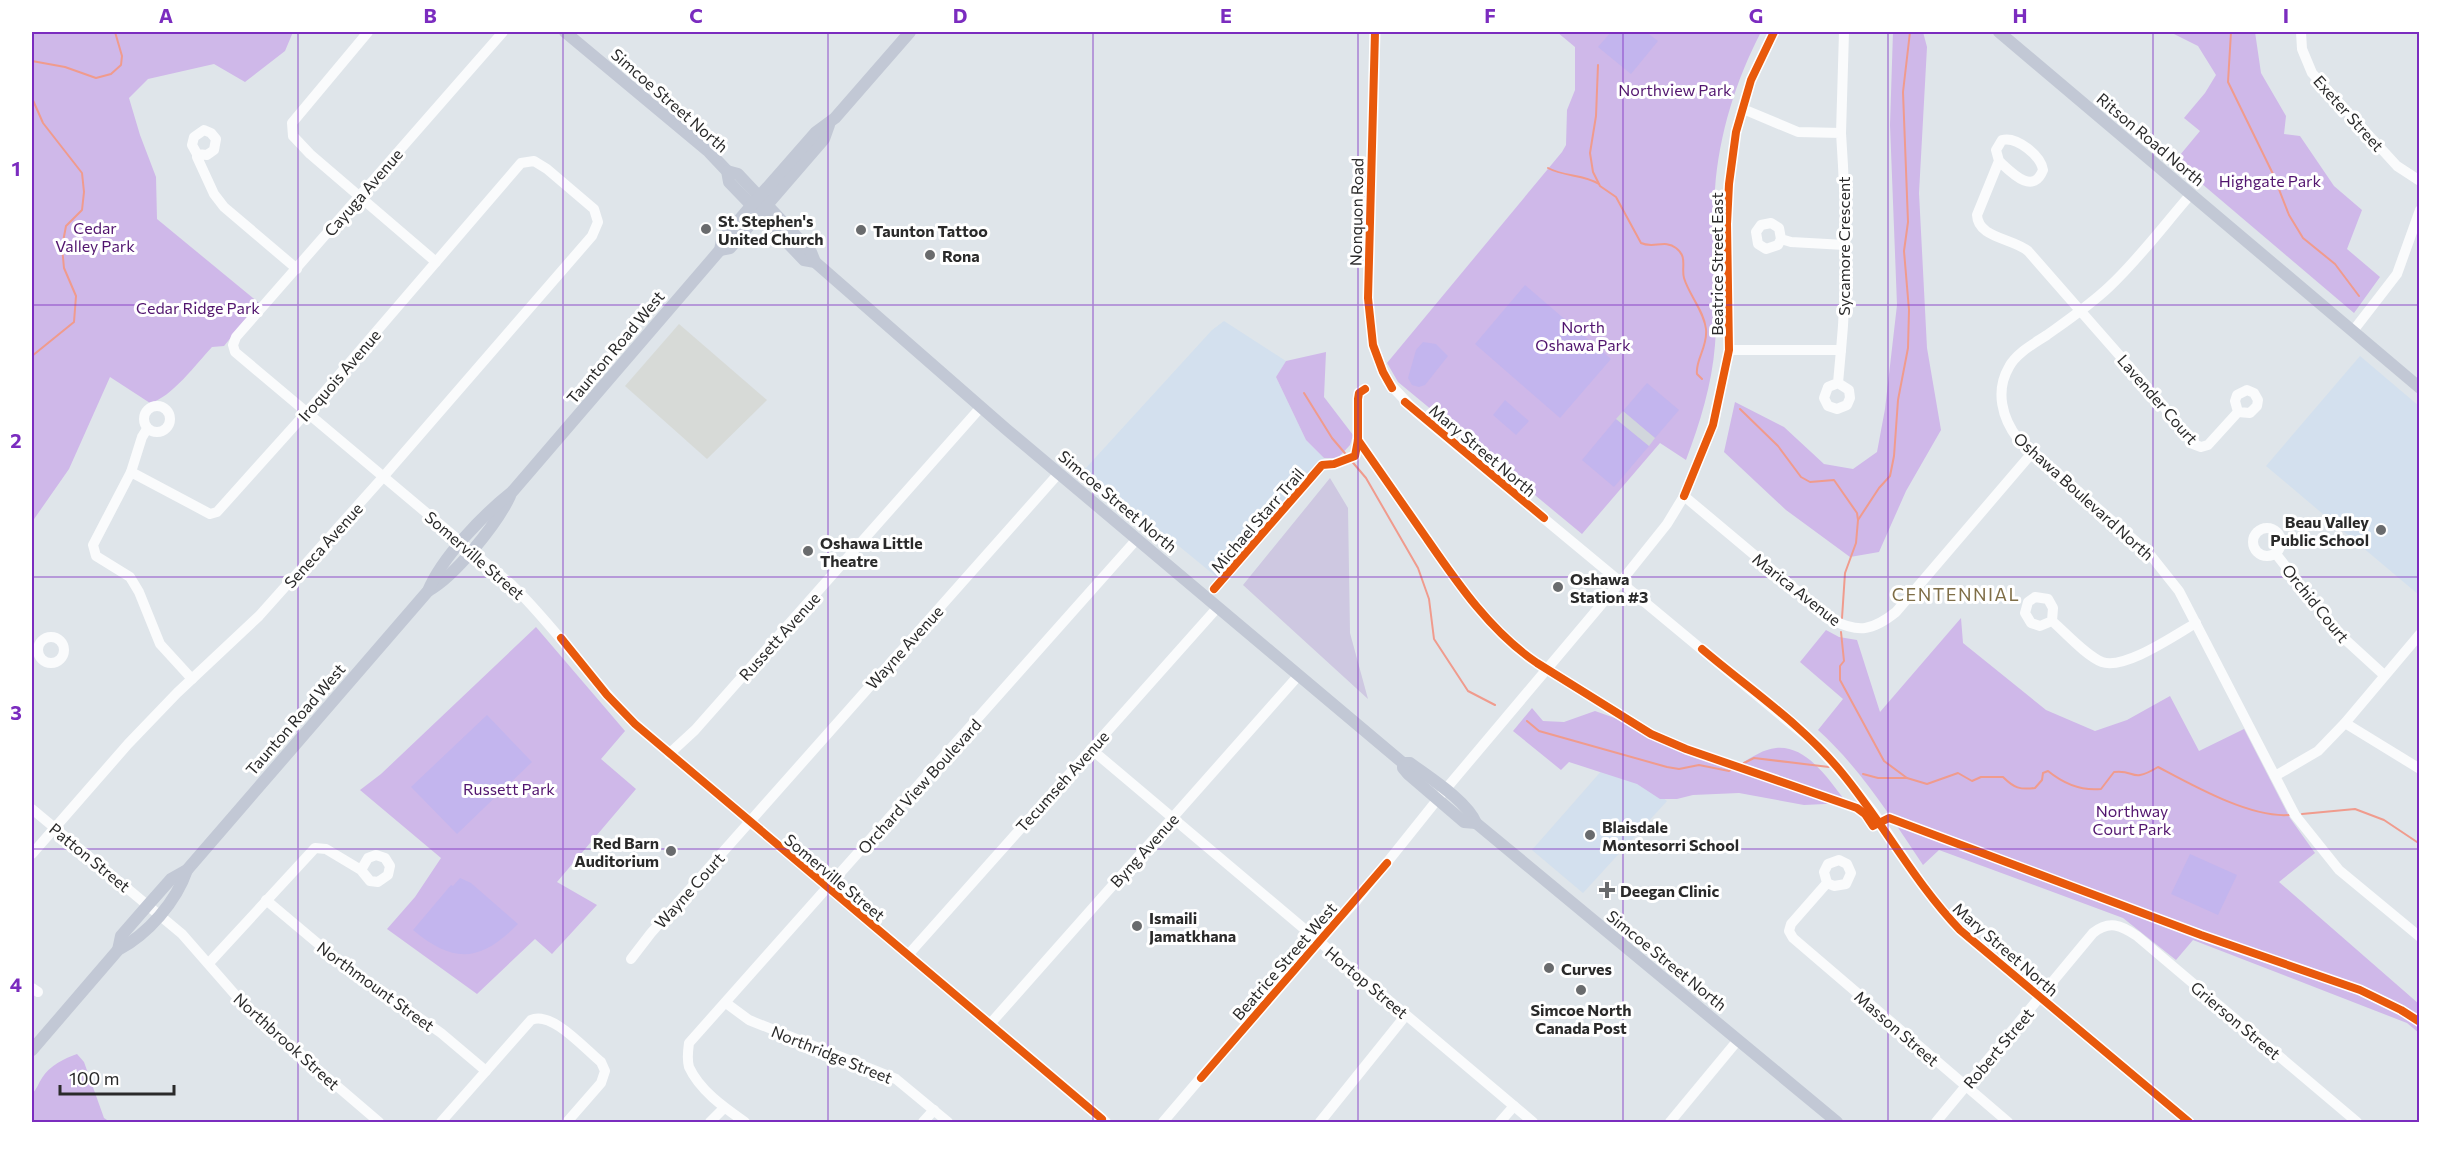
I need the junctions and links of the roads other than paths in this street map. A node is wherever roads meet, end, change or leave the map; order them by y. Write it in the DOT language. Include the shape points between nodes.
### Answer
graph roads {
  1 [pos="368,32"];
  2 [pos="503,32"];
  3 [pos="565,32"];
  4 [pos="910,32"];
  5 [pos="1374,32"];
  6 [pos="1774,32"];
  7 [pos="1844,32"];
  8 [pos="1999,32"];
  9 [pos="2301,32"];
  10 [pos="1743,109"];
  11 [pos="1841,133"];
  12 [pos="197,154"];
  13 [pos="1999,161"];
  14 [pos="727,171"];
  15 [pos="2420,181"];
  16 [pos="2191,194"];
  17 [pos="360,196"];
  18 [pos="764,201"];
  19 [pos="2420,210"];
  20 [pos="755,211"];
  21 [pos="598,222"];
  22 [pos="1781,239"];
  23 [pos="1845,245"];
  24 [pos="436,262"];
  25 [pos="814,262"];
  26 [pos="297,269"];
  27 [pos="2081,311"];
  28 [pos="2353,331"];
  29 [pos="1729,350"];
  30 [pos="1841,350"];
  31 [pos="238,354"];
  32 [pos="1838,383"];
  33 [pos="2420,388"];
  34 [pos="1405,402"];
  35 [pos="981,407"];
  36 [pos="307,412"];
  37 [pos="2238,412"];
  38 [pos="147,429"];
  39 [pos="2032,453"];
  40 [pos="131,472"];
  41 [pos="1059,473"];
  42 [pos="384,476"];
  43 [pos="1684,496"];
  44 [pos="1137,539"];
  45 [pos="466,546"];
  46 [pos="2276,554"];
  47 [pos="1621,582"];
  48 [pos="1217,608"];
  49 [pos="2052,621"];
  50 [pos="2196,623"];
  51 [pos="2420,634"];
  52 [pos="2384,675"];
  53 [pos="1298,676"];
  54 [pos="192,679"];
  55 [pos="2345,723"];
  56 [pos="1091,749"];
  57 [pos="669,754"];
  58 [pos="2420,769"];
  59 [pos="2275,776"];
  60 [pos="1441,795"];
  61 [pos="32,809"];
  62 [pos="1172,819"];
  63 [pos="749,822"];
  64 [pos="54,828"];
  65 [pos="32,854"];
  66 [pos="188,870"];
  67 [pos="361,870"];
  68 [pos="1827,883"];
  69 [pos="829,888"];
  70 [pos="266,900"];
  71 [pos="148,905"];
  72 [pos="159,914"];
  73 [pos="2111,924"];
  74 [pos="2420,937"];
  75 [pos="1319,941"];
  76 [pos="118,950"];
  77 [pos="908,955"];
  78 [pos="631,959"];
  79 [pos="209,963"];
  80 [pos="2041,997"];
  81 [pos="726,1004"];
  82 [pos="1406,1015"];
  83 [pos="990,1024"];
  84 [pos="1738,1040"];
  85 [pos="32,1050"];
  86 [pos="486,1071"];
  87 [pos="1965,1087"];
  88 [pos="1514,1106"];
  89 [pos="724,1107"];
  90 [pos="934,1110"];
  91 [pos="379,1122"];
  92 [pos="441,1122"];
  93 [pos="567,1122"];
  94 [pos="710,1122"];
  95 [pos="746,1122"];
  96 [pos="923,1122"];
  97 [pos="948,1122"];
  98 [pos="1106,1122"];
  99 [pos="1163,1122"];
  100 [pos="1320,1122"];
  101 [pos="1500,1122"];
  102 [pos="1533,1122"];
  103 [pos="1670,1122"];
  104 [pos="1837,1122"];
  105 [pos="1936,1122"];
  106 [pos="2008,1122"];
  107 [pos="2189,1122"];
  108 [pos="2357,1122"];
  1 -- 17 [label="street" via="292,123 291,130 296,141"];
  2 -- 17 [label="street, Cayuga Avenue"];
  3 -- 14 [label="main road, Simcoe Street North"];
  4 -- 18 [label="main road, Taunton Road West" via="829,125 816,132"];
  5 -- 34 [label="street, Nonquon Road" via="1368,298 1378,359 1387,381"];
  6 -- 10 [label="street, Beatrice Street East" via="1751,80"];
  7 -- 11 [label="street, Sycamore Crescent"];
  8 -- 16 [label="main road, Ritson Road North"];
  9 -- 15 [label="street, Exeter Street" via="2302,49 2312,73 2397,166"];
  10 -- 11 [label="street" via="1798,132"];
  10 -- 29 [label="street, Beatrice Street East" via="1729,184"];
  11 -- 23 [label="street, Sycamore Crescent"];
  12 -- 26 [label="street" via="219,202"];
  13 -- 13 [label="street" via="2024,182 2036,181 2043,170 2039,159 2007,138 1996,150"];
  13 -- 27 [label="street" via="1977,222 1986,232 2028,251"];
  14 -- 18 [label="main road, Simcoe Street North" via="738,174"];
  14 -- 20 [label="main road, Simcoe Street North" via="729,182"];
  16 -- 27 [label="street, Oshawa Boulevard North" via="2109,287"];
  16 -- 28 [label="main road, Ritson Road North"];
  17 -- 24 [label="street"];
  17 -- 26 [label="street, Cayuga Avenue"];
  18 -- 20 [label="main road, Taunton Road West"];
  18 -- 25 [label="main road, Simcoe Street North" via="811,252"];
  19 -- 28 [label="street" via="2397,274"];
  20 -- 25 [label="main road, Simcoe Street North" via="804,260"];
  20 -- 45 [label="main road, Taunton Road West" via="722,240 720,250 512,492 491,508"];
  21 -- 24 [label="street, Iroquois Avenue" via="594,209 547,169 534,161 521,163"];
  21 -- 42 [label="street, Seneca Avenue" via="592,237"];
  22 -- 23 [label="street"];
  23 -- 30 [label="street, Sycamore Crescent"];
  24 -- 36 [label="street, Iroquois Avenue"];
  25 -- 35 [label="main road, Simcoe Street North"];
  26 -- 31 [label="street, Cayuga Avenue" via="235,338 233,345"];
  27 -- 37 [label="street, Lavender Court" via="2193,444 2208,445"];
  27 -- 39 [label="street, Oshawa Boulevard North" via="2009,366 2001,391 2002,409 2009,428"];
  28 -- 33 [label="main road, Ritson Road North"];
  29 -- 30 [label="street"];
  29 -- 43 [label="street, Beatrice Street East" via="1713,425"];
  30 -- 32 [label="street, Sycamore Crescent"];
  31 -- 36 [label="street, Somerville Street"];
  34 -- 47 [label="street, Mary Street North"];
  35 -- 41 [label="main road, Simcoe Street North"];
  35 -- 57 [label="street, Russett Avenue" via="718,704"];
  36 -- 40 [label="street, Iroquois Avenue" via="217,512 210,514"];
  36 -- 42 [label="street, Somerville Street"];
  38 -- 40 [label="street"];
  39 -- 43 [label="street, Marica Avenue" via="1896,612 1880,624 1862,629 1832,620"];
  39 -- 50 [label="street, Oshawa Boulevard North" via="2148,552 2173,582"];
  40 -- 54 [label="street" via="93,551 130,578 160,644"];
  41 -- 44 [label="main road, Simcoe Street North"];
  41 -- 63 [label="street, Wayne Avenue"];
  42 -- 45 [label="street, Somerville Street"];
  42 -- 54 [label="street, Seneca Avenue" via="259,616"];
  43 -- 47 [label="street, Beatrice Street East"];
  44 -- 48 [label="main road, Simcoe Street North"];
  44 -- 69 [label="street, Orchard View Boulevard"];
  45 -- 57 [label="street, Somerville Street" via="532,604 607,695"];
  45 -- 66 [label="main road, Taunton Road West" via="442,583 428,591"];
  46 -- 52 [label="street, Orchid Court" via="2337,632"];
  47 -- 60 [label="street, Beatrice Street East"];
  47 -- 80 [label="street, Mary Street North" via="1813,742 1880,822 1935,904 1960,930"];
  48 -- 53 [label="main road, Simcoe Street North"];
  48 -- 56 [label="street, Tecumseh Avenue"];
  49 -- 50 [label="street" via="2099,660 2114,664"];
  50 -- 59 [label="street, Oshawa Boulevard North"];
  51 -- 52 [label="street"];
  52 -- 55 [label="street"];
  53 -- 60 [label="main road, Simcoe Street North" via="1403,763 1408,774"];
  53 -- 62 [label="street, Byng Avenue"];
  54 -- 64 [label="street, Seneca Avenue"];
  55 -- 58 [label="street"];
  55 -- 59 [label="street" via="2309,758"];
  56 -- 62 [label="street, Hortop Street"];
  56 -- 77 [label="street, Tecumseh Avenue"];
  57 -- 63 [label="street, Somerville Street"];
  59 -- 74 [label="street, Oshawa Boulevard North" via="2295,815 2327,856"];
  60 -- 75 [label="street, Beatrice Street West"];
  60 -- 84 [label="main road, Simcoe Street North" via="1464,822 1476,824"];
  61 -- 64 [label="street, Patton Street"];
  62 -- 75 [label="street, Hortop Street"];
  62 -- 83 [label="street, Byng Avenue"];
  63 -- 69 [label="street, Somerville Street"];
  63 -- 78 [label="street, Wayne Court"];
  64 -- 65 [label="street, Seneca Avenue"];
  64 -- 71 [label="street, Patton Street"];
  66 -- 71 [label="main road, Taunton Road West" via="171,879"];
  66 -- 72 [label="main road, Taunton Road West" via="180,889"];
  67 -- 70 [label="street" via="326,849 315,848"];
  68 -- 87 [label="street, Masson Street" via="1791,924 1793,938"];
  69 -- 77 [label="street, Somerville Street"];
  69 -- 81 [label="street, Orchard View Boulevard"];
  70 -- 79 [label="street"];
  70 -- 86 [label="street, Northmount Street" via="341,963 441,1033"];
  71 -- 72 [label="street, Northbrook Street"];
  71 -- 76 [label="main road, Taunton Road West" via="121,936"];
  72 -- 76 [label="main road, Taunton Road West" via="137,940"];
  72 -- 79 [label="street, Northbrook Street"];
  73 -- 80 [label="street, Robert Street" via="2093,933"];
  73 -- 108 [label="street, Grierson Street" via="2137,936"];
  75 -- 82 [label="street, Hortop Street"];
  75 -- 99 [label="street, Beatrice Street West"];
  76 -- 85 [label="main road, Taunton Road West"];
  77 -- 83 [label="street, Somerville Street"];
  79 -- 91 [label="street, Northbrook Street" via="261,1022"];
  80 -- 87 [label="street, Robert Street"];
  80 -- 107 [label="street, Mary Street North"];
  81 -- 89 [label="street, Orchard View Boulevard" via="689,1043 688,1065 702,1086"];
  81 -- 90 [label="street, Northridge Street" via="749,1020 896,1079"];
  82 -- 88 [label="street, Hortop Street"];
  82 -- 100 [label="street"];
  83 -- 98 [label="street, Somerville Street"];
  84 -- 103 [label="street"];
  84 -- 104 [label="main road, Simcoe Street North"];
  86 -- 92 [label="street"];
  86 -- 93 [label="street" via="531,1020 552,1020 601,1062 605,1071 601,1083"];
  87 -- 105 [label="street, Robert Street"];
  87 -- 106 [label="street, Masson Street"];
  88 -- 101 [label="street"];
  88 -- 102 [label="street, Hortop Street"];
  89 -- 94 [label="street"];
  89 -- 95 [label="street"];
  90 -- 96 [label="street"];
  90 -- 97 [label="street, Northridge Street"];
}
